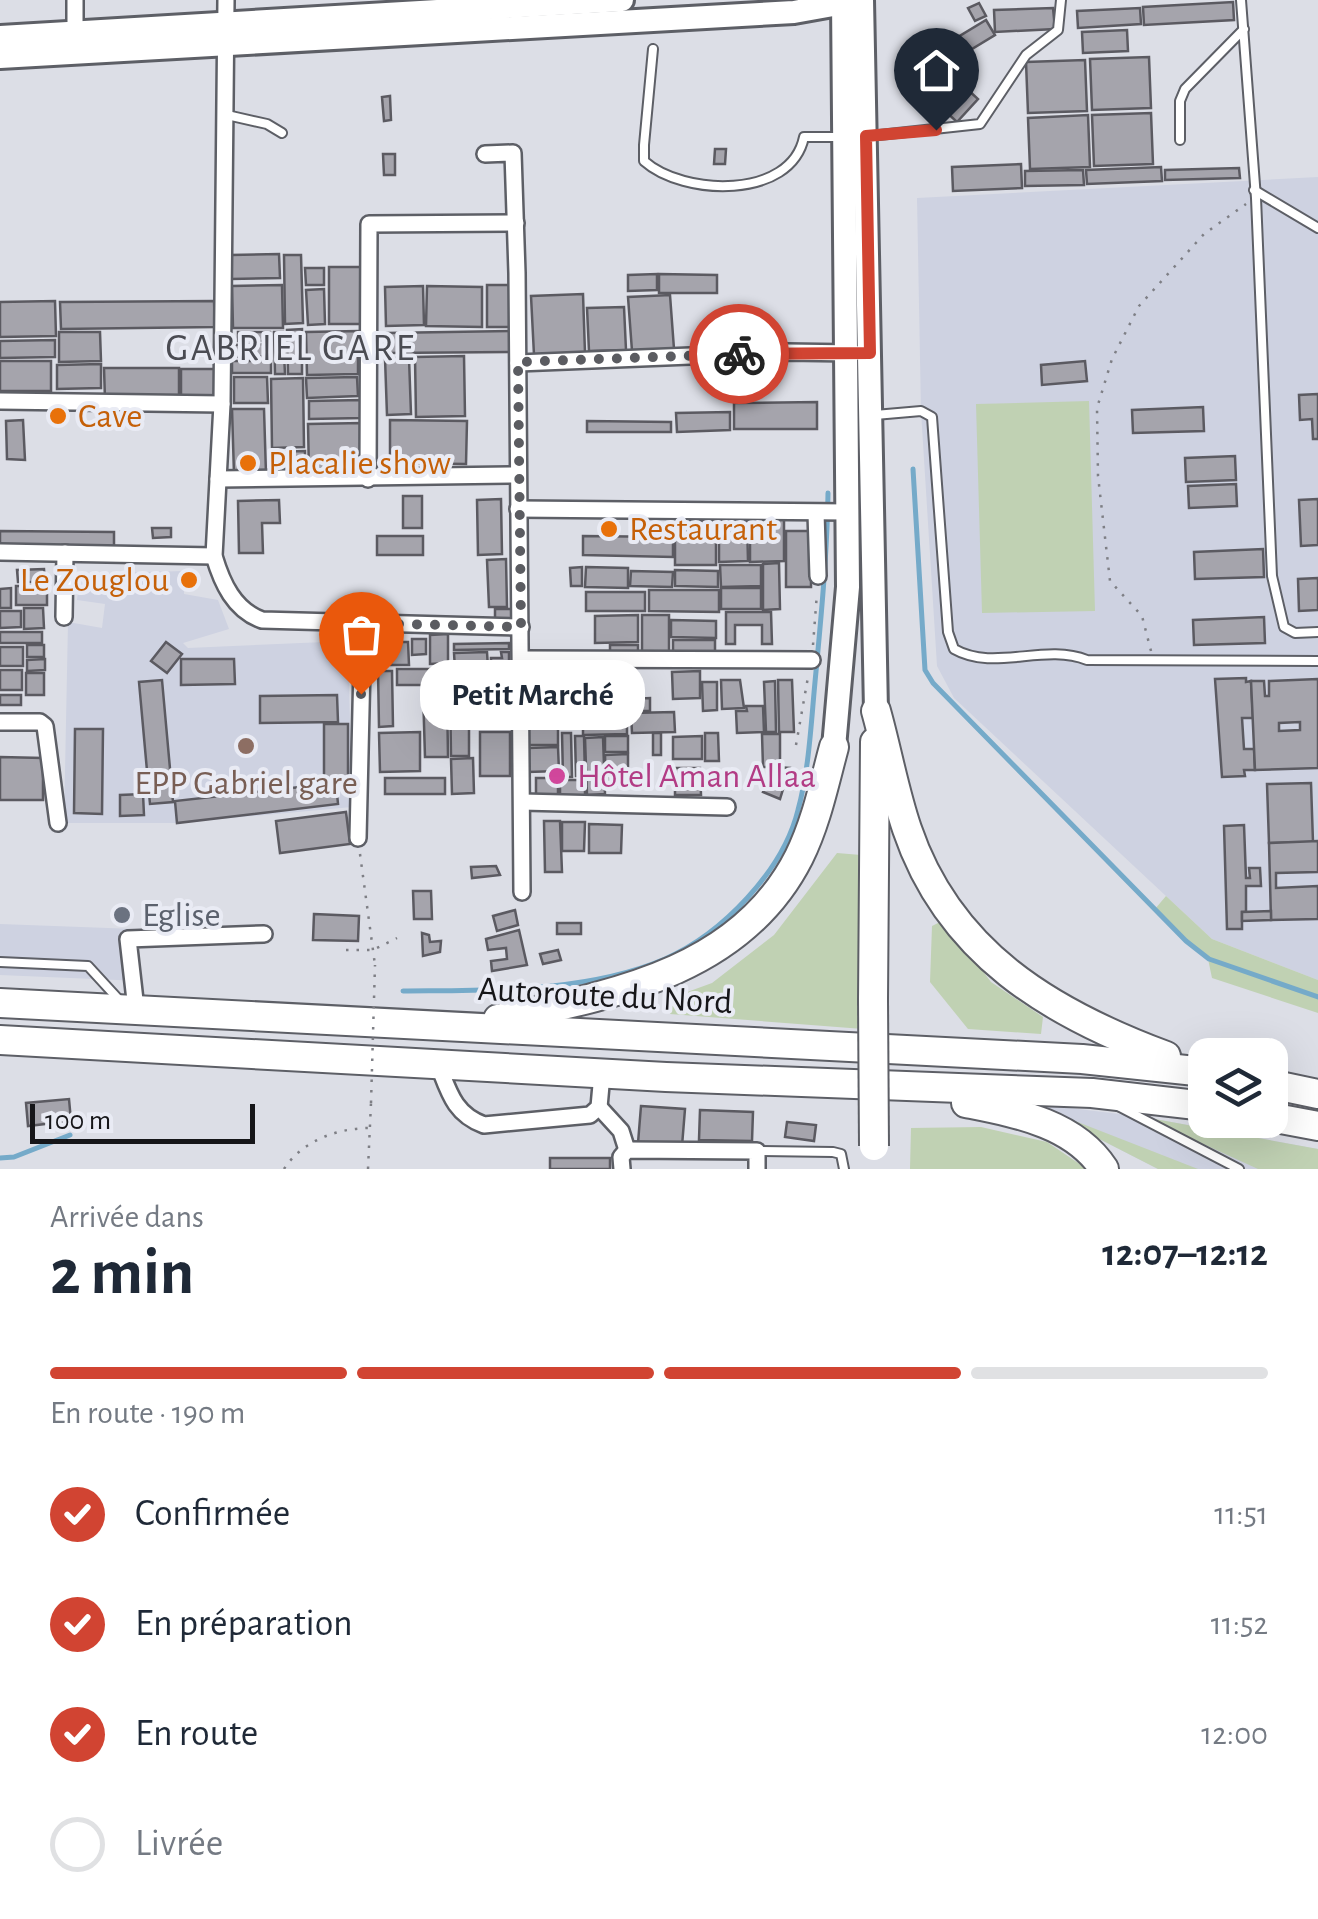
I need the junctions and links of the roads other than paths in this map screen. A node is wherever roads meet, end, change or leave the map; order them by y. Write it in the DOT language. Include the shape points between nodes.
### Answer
graph roads {
  1 [pos="75,0"];
  2 [pos="622,0"];
  3 [pos="1061,0"];
  4 [pos="1241,0"];
  5 [pos="852,1"];
  6 [pos="226,22"];
  7 [pos="1244,29"];
  8 [pos="75,33"];
  9 [pos="0,37"];
  10 [pos="653,49"];
  11 [pos="0,57"];
  12 [pos="227,115"];
  13 [pos="282,133"];
  14 [pos="856,136"];
  15 [pos="1180,140"];
  16 [pos="485,154"];
  17 [pos="1255,194"];
  18 [pos="516,224"];
  19 [pos="1318,228"];
  20 [pos="859,353"];
  21 [pos="518,362"];
  22 [pos="0,401"];
  23 [pos="222,404"];
  24 [pos="870,416"];
  25 [pos="517,475"];
  26 [pos="218,479"];
  27 [pos="368,479"];
  28 [pos="518,509"];
  29 [pos="843,512"];
  30 [pos="818,513"];
  31 [pos="0,552"];
  32 [pos="64,553"];
  33 [pos="214,556"];
  34 [pos="818,576"];
  35 [pos="64,617"];
  36 [pos="362,623"];
  37 [pos="521,627"];
  38 [pos="1318,632"];
  39 [pos="522,658"];
  40 [pos="812,660"];
  41 [pos="1318,661"];
  42 [pos="876,711"];
  43 [pos="0,722"];
  44 [pos="834,747"];
  45 [pos="522,802"];
  46 [pos="727,807"];
  47 [pos="58,823"];
  48 [pos="358,838"];
  49 [pos="522,892"];
  50 [pos="264,934"];
  51 [pos="0,962"];
  52 [pos="0,1002"];
  53 [pos="131,1009"];
  54 [pos="462,1026"];
  55 [pos="0,1040"];
  56 [pos="438,1064"];
  57 [pos="1188,1065"];
  58 [pos="1188,1069"];
  59 [pos="602,1074"];
  60 [pos="902,1088"];
  61 [pos="1288,1088"];
  62 [pos="1092,1093"];
  63 [pos="1318,1094"];
  64 [pos="1188,1104"];
  65 [pos="599,1107"];
  66 [pos="1288,1121"];
  67 [pos="1318,1126"];
  68 [pos="627,1150"];
  69 [pos="757,1151"];
  70 [pos="875,1158"];
  71 [pos="622,1169"];
  72 [pos="757,1169"];
  73 [pos="844,1169"];
  74 [pos="1104,1169"];
  75 [pos="1239,1169"];
  1 -- 8 [label="street"];
  2 -- 6 [label="street"];
  3 -- 14 [label="lane" via="1058,30 1026,56 980,124"];
  4 -- 7 [label="lane"];
  5 -- 6 [label="street" via="794,12"];
  5 -- 14 [label="street"];
  6 -- 8 [label="street"];
  6 -- 11 [label="street"];
  6 -- 12 [label="street"];
  7 -- 15 [label="lane" via="1185,89"];
  7 -- 17 [label="lane"];
  8 -- 9 [label="street"];
  10 -- 14 [label="lane" via="644,160 655,170 716,187 774,178 800,156 804,138"];
  12 -- 13 [label="lane"];
  12 -- 23 [label="street"];
  14 -- 20 [label="street"];
  16 -- 18 [label="street" via="513,153"];
  17 -- 19 [label="lane"];
  17 -- 38 [label="lane" via="1272,576 1284,627"];
  18 -- 21 [label="street"];
  18 -- 27 [label="street" via="369,224"];
  20 -- 21 [label="street"];
  20 -- 24 [label="street"];
  20 -- 29 [label="street"];
  21 -- 25 [label="street"];
  22 -- 23 [label="street"];
  23 -- 26 [label="street"];
  24 -- 41 [label="lane" via="920,411 932,417 948,632 954,649 971,659 1068,654 1087,660"];
  24 -- 42 [label="street"];
  25 -- 27 [label="street"];
  25 -- 28 [label="street"];
  26 -- 27 [label="street"];
  26 -- 33 [label="street"];
  28 -- 30 [label="street"];
  28 -- 37 [label="street"];
  29 -- 30 [label="street"];
  29 -- 44 [label="street" via="845,642"];
  30 -- 34 [label="street"];
  31 -- 32 [label="street"];
  32 -- 33 [label="street"];
  32 -- 35 [label="street"];
  33 -- 36 [label="street" via="245,614"];
  36 -- 37 [label="street"];
  36 -- 48 [label="street"];
  37 -- 39 [label="street"];
  39 -- 40 [label="street"];
  39 -- 45 [label="street"];
  42 -- 57 [label="highway" via="907,829 930,882 967,937 1053,1005"];
  42 -- 70 [label="highway, bridge"];
  43 -- 47 [label="street" via="45,726"];
  44 -- 54 [label="highway" via="799,857 755,918 720,946 631,988"];
  45 -- 46 [label="street"];
  45 -- 49 [label="street"];
  50 -- 53 [label="street" via="128,939"];
  51 -- 53 [label="lane" via="88,966"];
  52 -- 53 [label="highway, Autoroute du Nord"];
  53 -- 54 [label="highway, Autoroute du Nord"];
  54 -- 58 [label="highway, Autoroute du Nord"];
  55 -- 56 [label="highway"];
  56 -- 59 [label="highway"];
  56 -- 65 [label="street" via="456,1108 484,1125 590,1115"];
  59 -- 60 [label="highway"];
  59 -- 65 [label="street"];
  60 -- 62 [label="highway"];
  60 -- 74 [label="highway" via="1039,1121 1086,1148"];
  61 -- 63 [label="highway"];
  62 -- 64 [label="highway"];
  62 -- 75 [label="lane"];
  65 -- 68 [label="street" via="621,1131"];
  66 -- 67 [label="highway"];
  68 -- 69 [label="street"];
  68 -- 71 [label="street"];
  69 -- 72 [label="street"];
  69 -- 73 [label="lane" via="833,1152 841,1154"];
}
